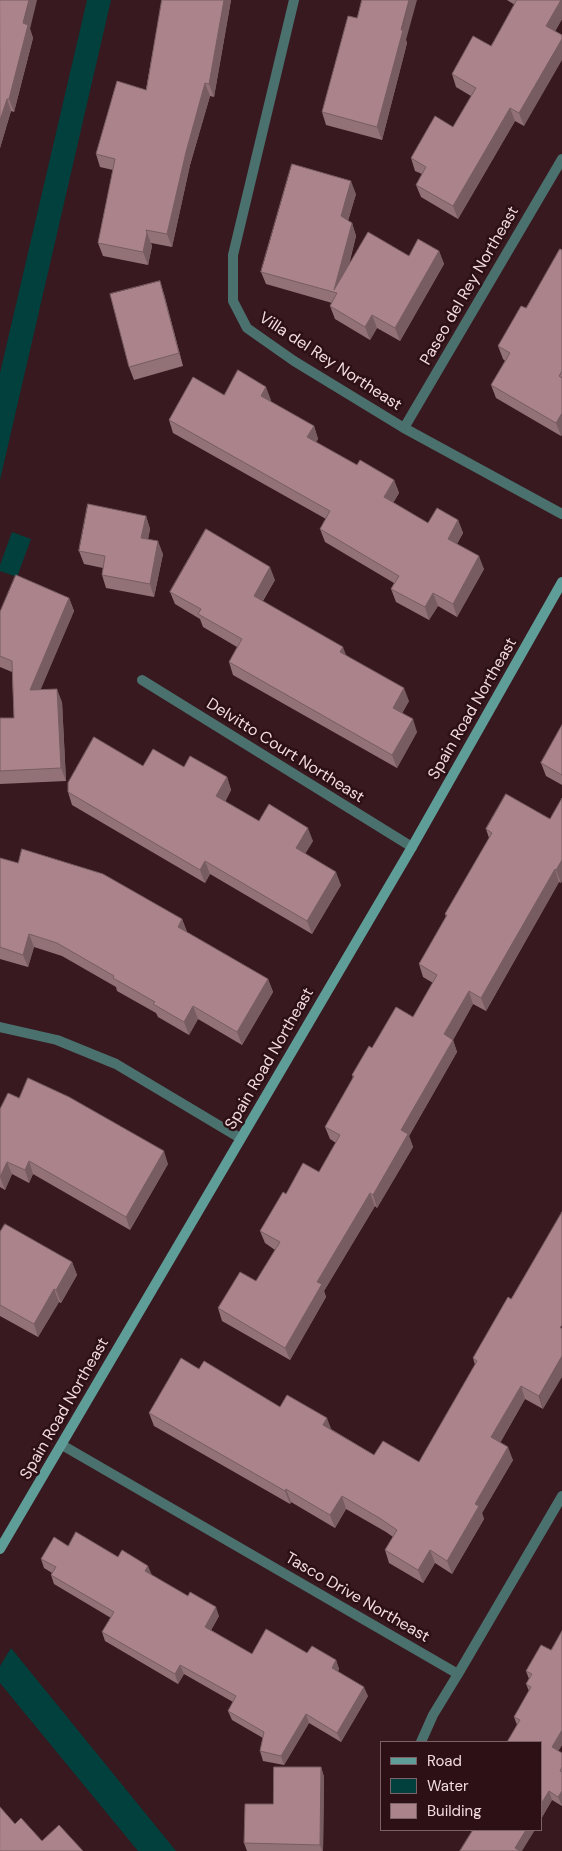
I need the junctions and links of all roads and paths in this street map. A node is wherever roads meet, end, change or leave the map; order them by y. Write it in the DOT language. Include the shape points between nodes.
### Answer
graph roads {
  1 [pos="294,0"];
  2 [pos="562,159"];
  3 [pos="404,428"];
  4 [pos="562,514"];
  5 [pos="562,582"];
  6 [pos="142,680"];
  7 [pos="412,847"];
  8 [pos="0,1027"];
  9 [pos="240,1138"];
  10 [pos="62,1445"];
  11 [pos="562,1496"];
  12 [pos="0,1549"];
  13 [pos="458,1674"];
  14 [pos="421,1741"];
  1 -- 3 [label="street, Villa del Rey Northeast" via="233,254 233,301 247,328 294,361"];
  2 -- 3 [label="street, Paseo del Rey Northeast"];
  3 -- 4 [label="street, Villa del Rey Northeast"];
  5 -- 7 [label="street, Spain Road Northeast"];
  6 -- 7 [label="street, Delvitto Court Northeast"];
  7 -- 9 [label="street, Spain Road Northeast"];
  8 -- 9 [label="street" via="57,1040 116,1064"];
  9 -- 10 [label="street, Spain Road Northeast"];
  10 -- 12 [label="street, Spain Road Northeast"];
  10 -- 13 [label="street, Tasco Drive Northeast"];
  11 -- 13 [label="street"];
  13 -- 14 [label="street"];
}
